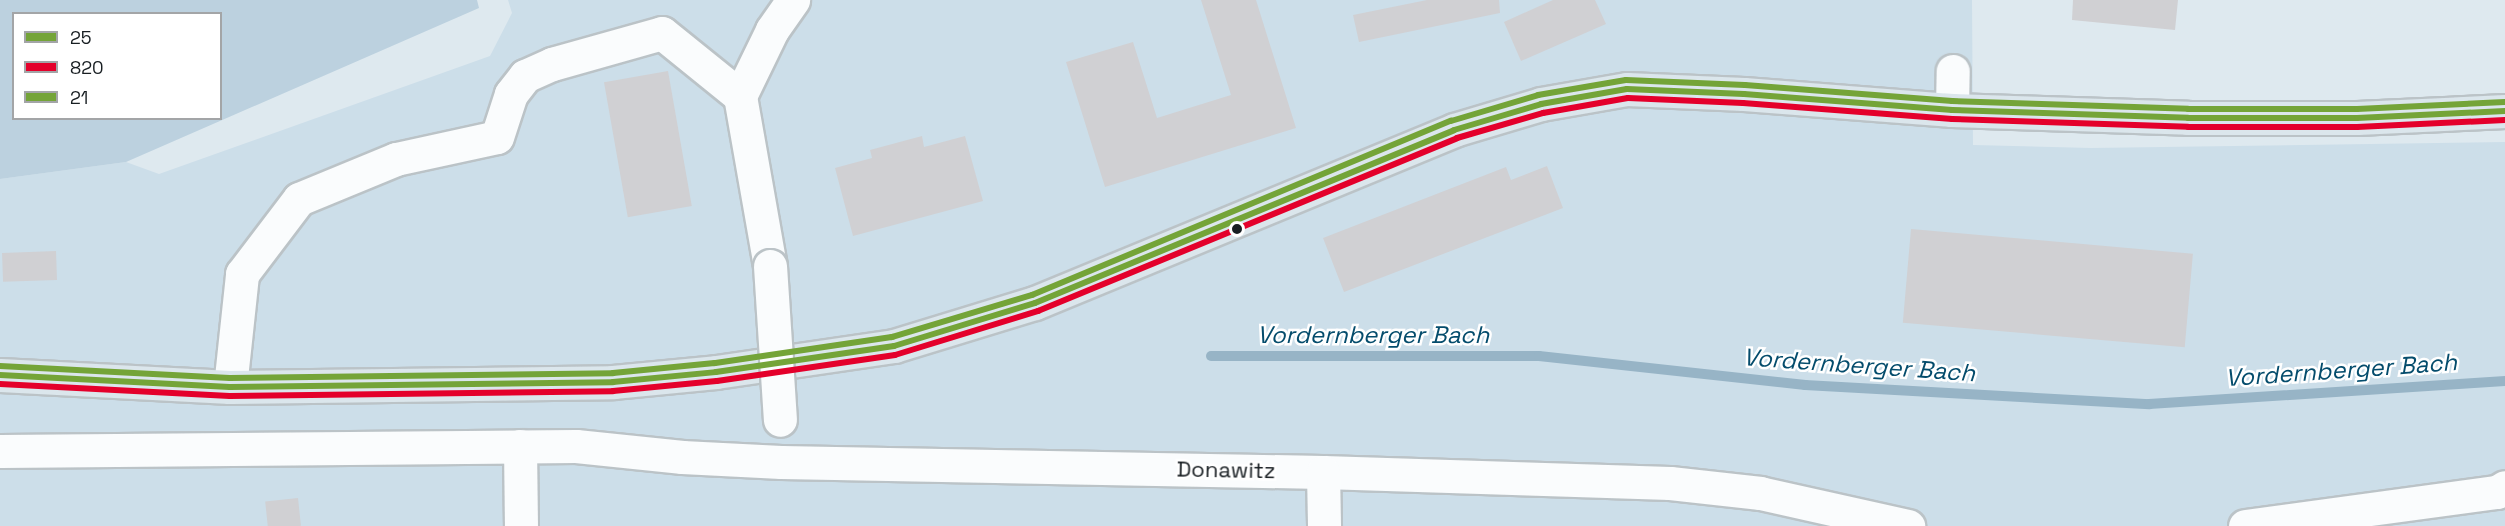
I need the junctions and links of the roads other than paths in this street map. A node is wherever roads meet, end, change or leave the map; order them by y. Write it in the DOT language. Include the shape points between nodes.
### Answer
graph roads {
  1 [pos="792,0"];
  2 [pos="1953,71"];
  3 [pos="740,96"];
  4 [pos="1952,110"];
  5 [pos="2505,111"];
  6 [pos="0,375"];
  7 [pos="230,387"];
  8 [pos="520,446"];
  9 [pos="0,451"];
  10 [pos="782,462"];
  11 [pos="1323,472"];
  12 [pos="2505,487"];
  13 [pos="521,526"];
  14 [pos="1324,526"];
  15 [pos="1908,526"];
  16 [pos="2245,526"];
  1 -- 3 [label="lane" via="772,30"];
  2 -- 4 [label="lane"];
  3 -- 7 [label="lane" via="662,33 552,64 525,76 511,94 497,137 396,159 299,199 242,274"];
  3 -- 10 [label="lane, bridge" via="770,266"];
  4 -- 5 [label="main road" via="2188,118 2334,118"];
  4 -- 7 [label="main road" via="1627,89 1541,104 1454,130 1035,303 894,346 716,372 614,382"];
  6 -- 7 [label="main road"];
  8 -- 9 [label="lane, Donawitz"];
  8 -- 10 [label="lane, Donawitz" via="576,446"];
  8 -- 13 [label="lane"];
  10 -- 11 [label="lane, Donawitz"];
  11 -- 14 [label="lane"];
  11 -- 15 [label="lane, Donawitz" via="1670,483 1760,493"];
  12 -- 16 [label="lane" via="2497,492"];
}
